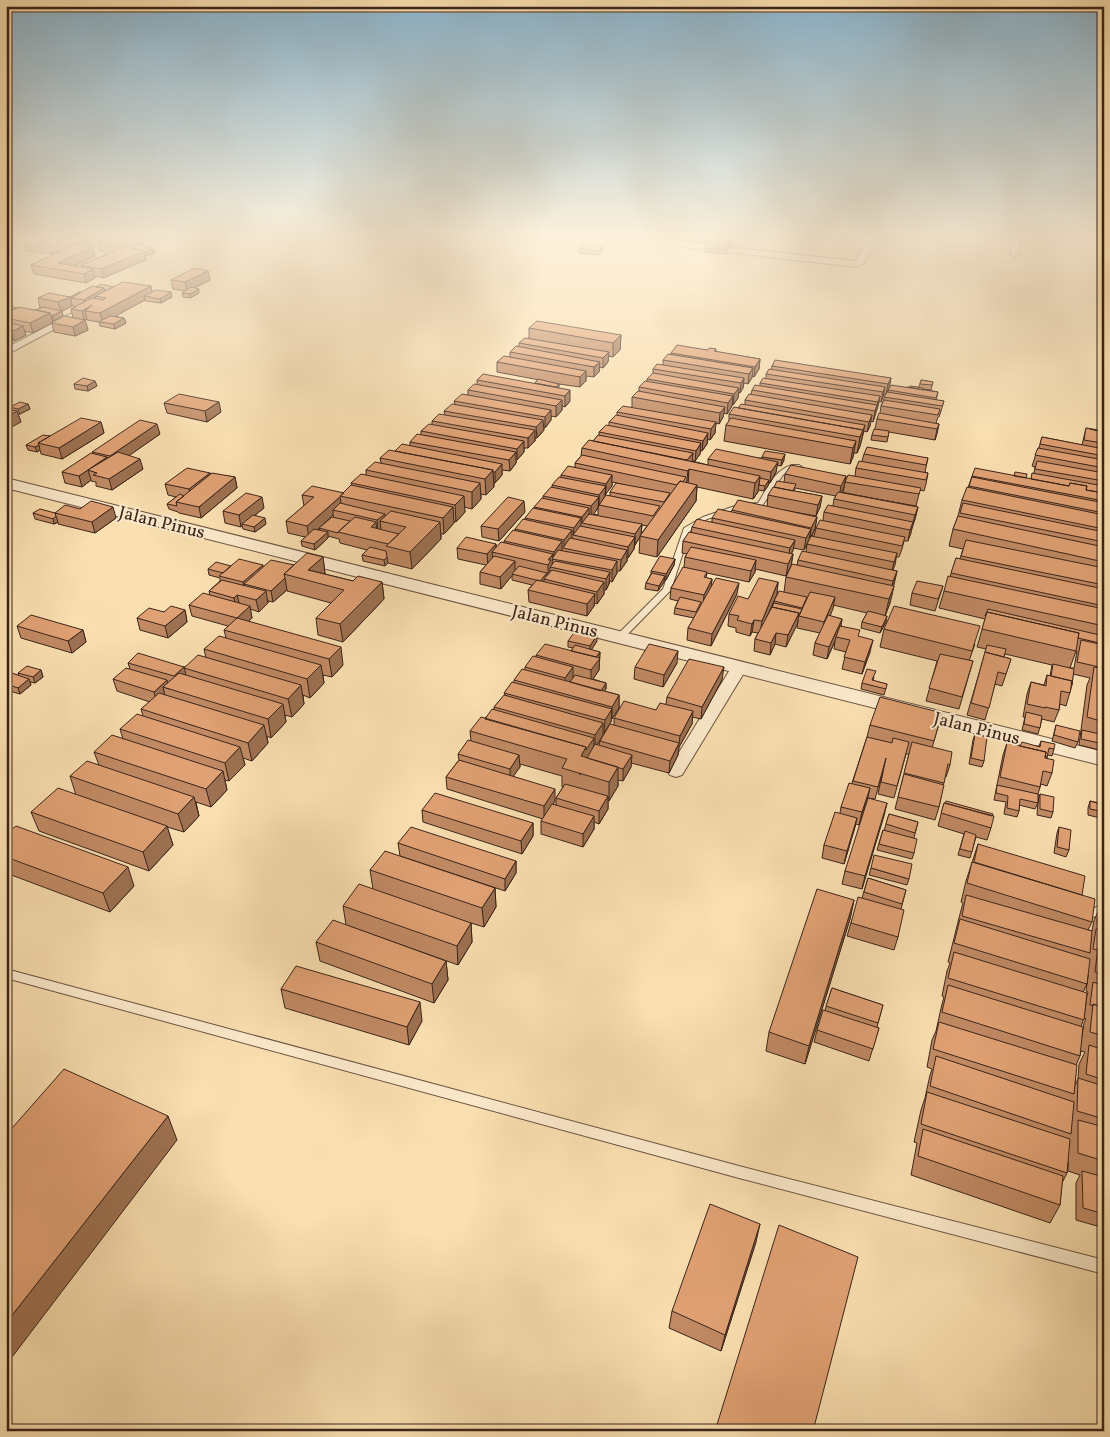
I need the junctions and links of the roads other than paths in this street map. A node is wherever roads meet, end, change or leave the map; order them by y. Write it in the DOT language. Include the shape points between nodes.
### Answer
graph roads {
  1 [pos="78,313"];
  2 [pos="6,352"];
  3 [pos="808,469"];
  4 [pos="6,483"];
  5 [pos="620,637"];
  6 [pos="739,668"];
  7 [pos="1104,759"];
  8 [pos="676,771"];
  9 [pos="1104,908"];
  10 [pos="1091,914"];
  11 [pos="6,973"];
  12 [pos="1104,1267"];
  1 -- 2 [label="street"];
  3 -- 5 [label="lane" via="791,466 785,469 760,504 738,507 705,518 687,530 667,590"];
  4 -- 5 [label="street, Jalan Pinus"];
  5 -- 6 [label="street, Jalan Pinus"];
  6 -- 7 [label="street, Jalan Pinus"];
  6 -- 8 [label="street"];
  9 -- 10 [label="lane"];
  11 -- 12 [label="lane" via="739,1172"];
}
